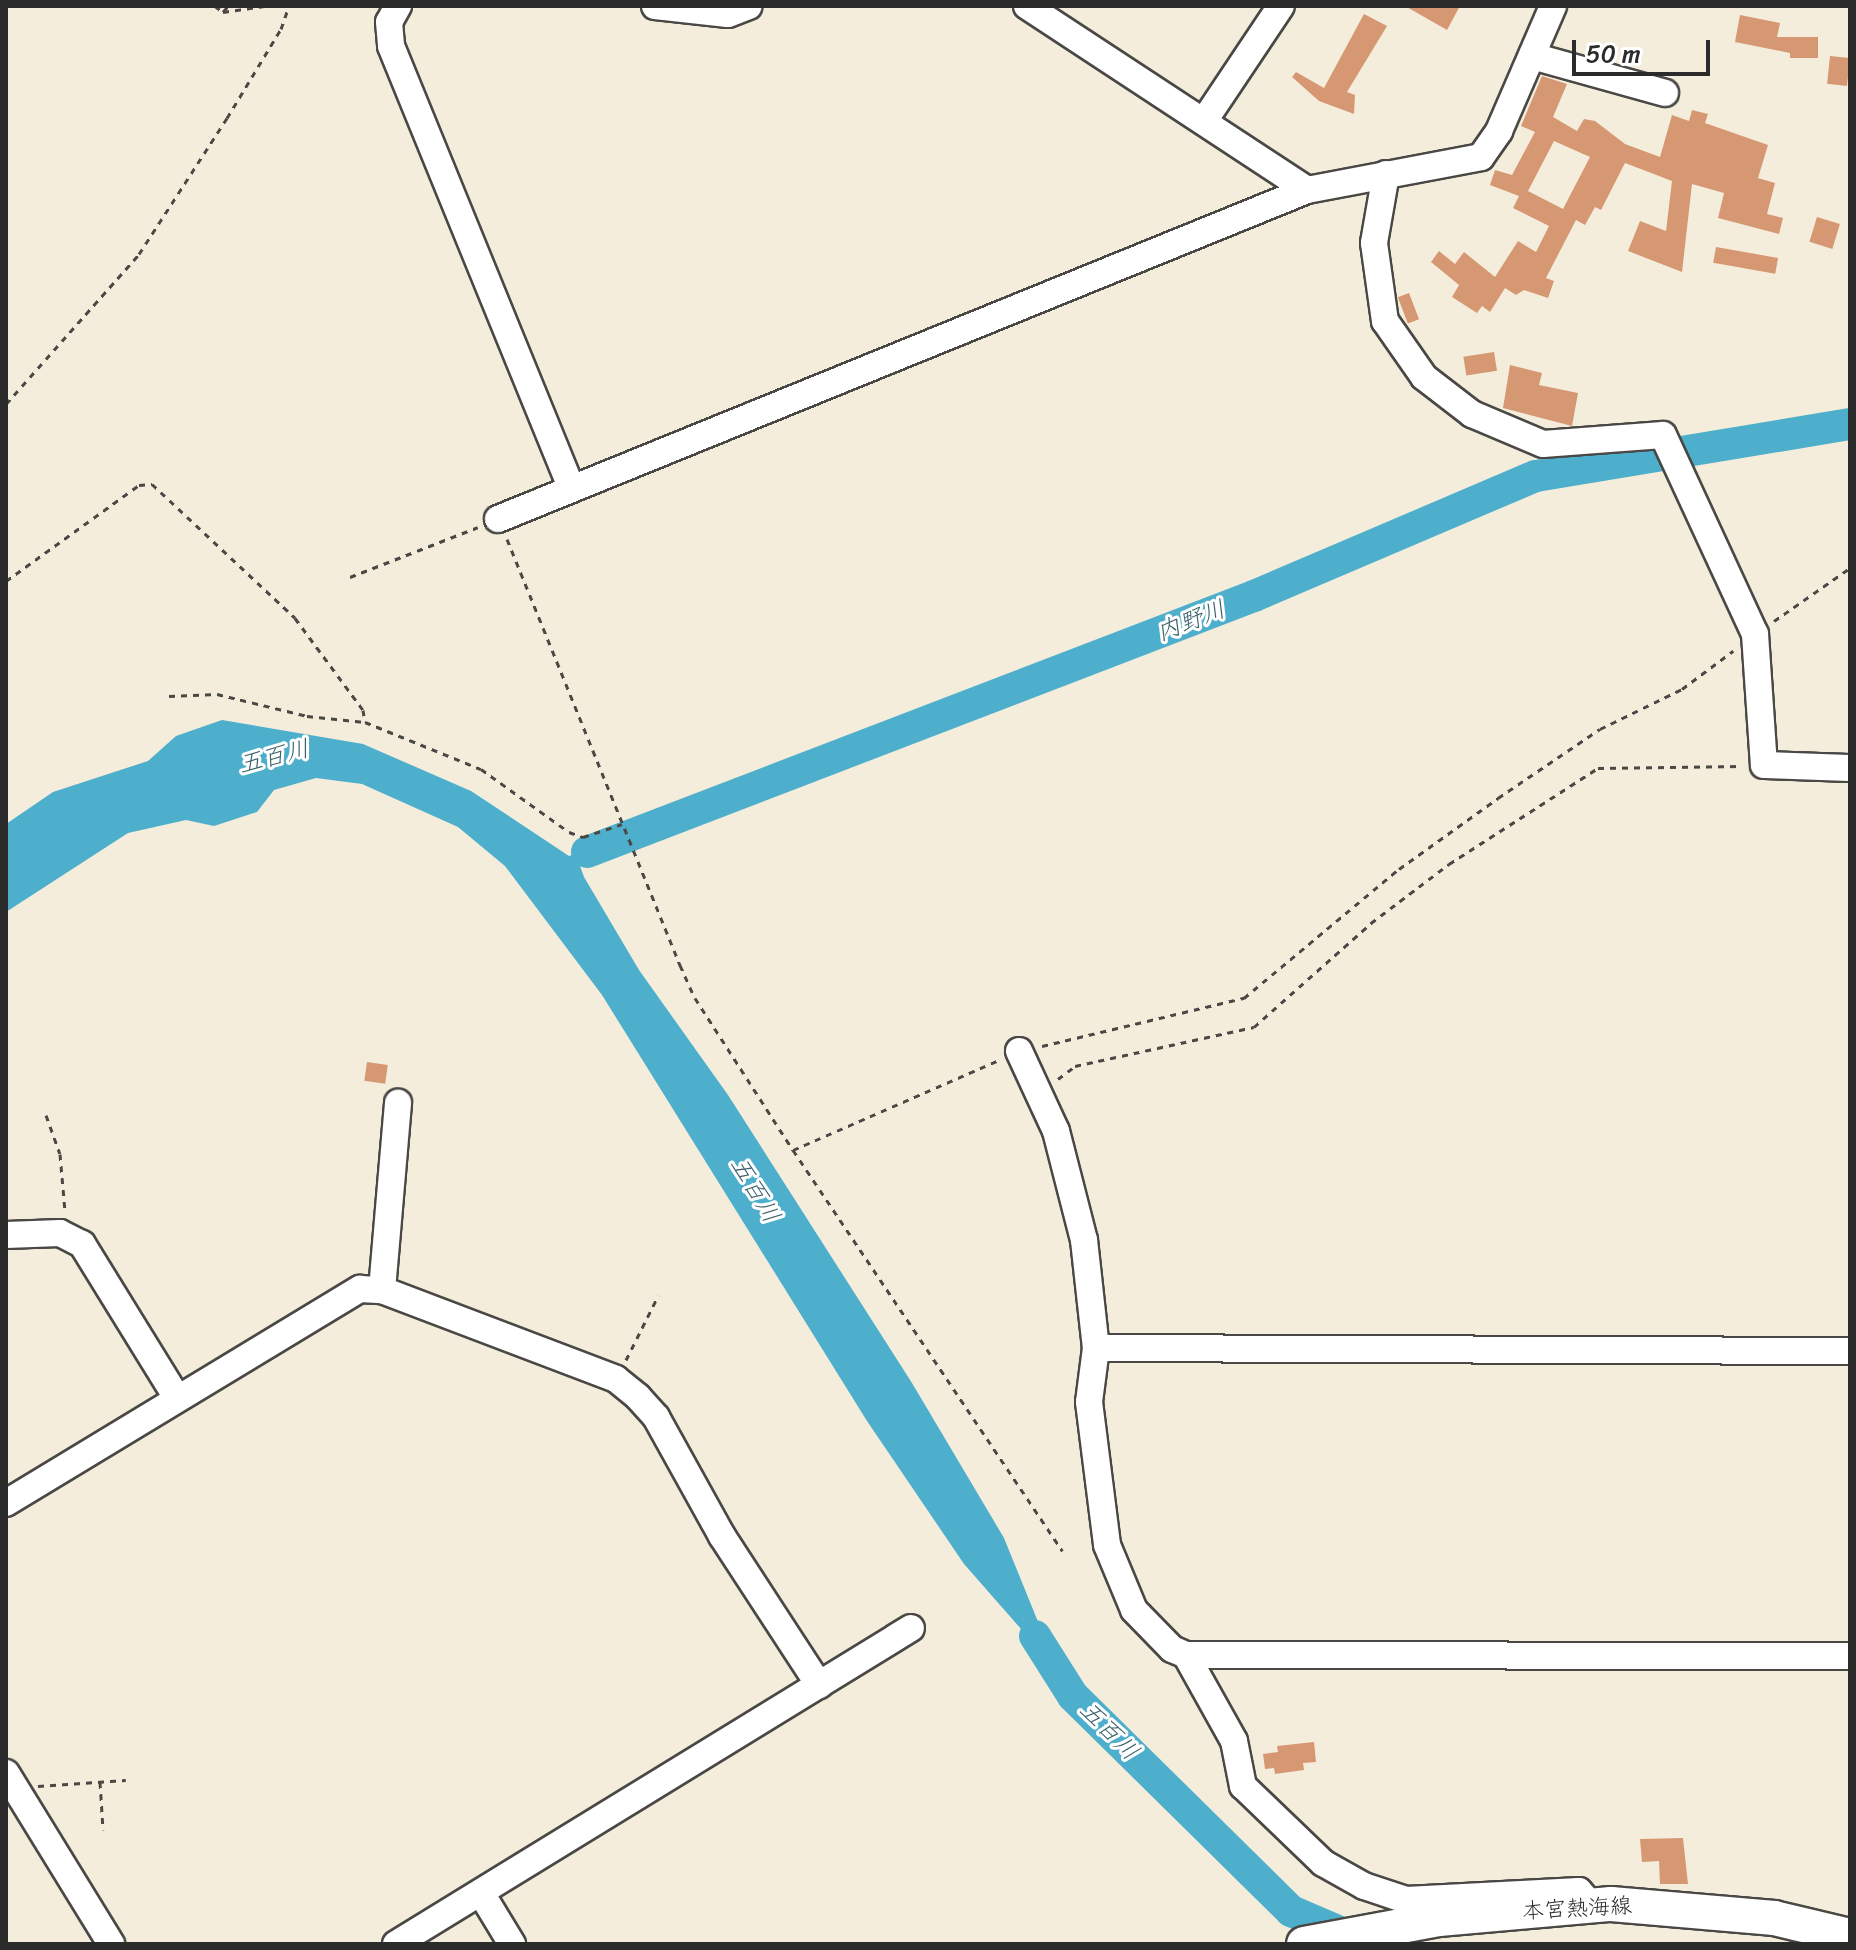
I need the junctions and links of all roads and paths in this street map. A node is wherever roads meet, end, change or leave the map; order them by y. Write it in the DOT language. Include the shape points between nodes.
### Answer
graph roads {
  1 [pos="215,6"];
  2 [pos="228,6"];
  3 [pos="265,6"];
  4 [pos="289,6"];
  5 [pos="398,6"];
  6 [pos="655,6"];
  7 [pos="749,6"];
  8 [pos="1027,6"];
  9 [pos="1281,6"];
  10 [pos="1553,6"];
  11 [pos="223,12"];
  12 [pos="1532,56"];
  13 [pos="1665,93"];
  14 [pos="1204,121"];
  15 [pos="1386,174"];
  16 [pos="1307,190"];
  17 [pos="6,404"];
  18 [pos="571,488"];
  19 [pos="498,519"];
  20 [pos="1850,568"];
  21 [pos="350,577"];
  22 [pos="6,581"];
  23 [pos="1755,634"];
  24 [pos="169,696"];
  25 [pos="365,722"];
  26 [pos="1764,765"];
  27 [pos="1850,768"];
  28 [pos="623,824"];
  29 [pos="1019,1051"];
  30 [pos="1058,1086"];
  31 [pos="398,1103"];
  32 [pos="46,1115"];
  33 [pos="793,1150"];
  34 [pos="6,1235"];
  35 [pos="69,1235"];
  36 [pos="382,1290"];
  37 [pos="658,1296"];
  38 [pos="1096,1348"];
  39 [pos="1850,1351"];
  40 [pos="616,1379"];
  41 [pos="177,1398"];
  42 [pos="6,1503"];
  43 [pos="1062,1551"];
  44 [pos="911,1628"];
  45 [pos="1186,1655"];
  46 [pos="1850,1656"];
  47 [pos="819,1685"];
  48 [pos="126,1780"];
  49 [pos="100,1782"];
  50 [pos="12,1784"];
  51 [pos="103,1830"];
  52 [pos="481,1893"];
  53 [pos="1591,1905"];
  54 [pos="1850,1936"];
  55 [pos="111,1944"];
  56 [pos="396,1944"];
  57 [pos="512,1944"];
  58 [pos="1304,1944"];
  1 -- 11 [label="path"];
  2 -- 11 [label="path"];
  3 -- 11 [label="path"];
  4 -- 17 [label="path" via="281,29 139,254"];
  5 -- 18 [label="street" via="389,22 391,46"];
  6 -- 7 [label="street" via="728,14"];
  8 -- 14 [label="street"];
  9 -- 14 [label="street"];
  10 -- 12 [label="street"];
  12 -- 13 [label="street"];
  12 -- 15 [label="street" via="1495,141 1481,157"];
  14 -- 16 [label="street"];
  15 -- 16 [label="street"];
  15 -- 23 [label="street" via="1374,243 1385,321 1424,377 1472,414 1543,444 1663,435"];
  16 -- 18 [label="street"];
  18 -- 19 [label="street"];
  19 -- 21 [label="path"];
  19 -- 28 [label="path"];
  20 -- 23 [label="path"];
  22 -- 25 [label="path" via="139,485 152,484 295,618 363,710"];
  23 -- 26 [label="street"];
  23 -- 29 [label="path" via="1682,689 1600,729 1498,798 1399,869 1244,998"];
  24 -- 25 [label="path" via="217,694 307,716"];
  25 -- 28 [label="path" via="481,769 569,832 583,837"];
  26 -- 27 [label="street"];
  26 -- 30 [label="path" via="1598,768 1449,864 1371,923 1254,1027 1075,1066 1058,1078"];
  28 -- 33 [label="path" via="695,998"];
  29 -- 33 [label="path"];
  29 -- 38 [label="street" via="1056,1131 1068,1174 1084,1240"];
  31 -- 36 [label="street"];
  32 -- 35 [label="path" via="60,1154"];
  33 -- 43 [label="path"];
  34 -- 35 [label="street"];
  35 -- 41 [label="street" via="82,1244"];
  36 -- 40 [label="street"];
  36 -- 41 [label="street" via="360,1289"];
  37 -- 40 [label="path"];
  38 -- 39 [label="street"];
  38 -- 45 [label="street" via="1089,1375 1093,1456 1115,1573 1146,1625"];
  40 -- 47 [label="street" via="656,1417 722,1536"];
  41 -- 42 [label="street"];
  44 -- 47 [label="street"];
  45 -- 46 [label="street"];
  45 -- 53 [label="street" via="1234,1741 1243,1786 1323,1863 1364,1886 1406,1900 1579,1891"];
  47 -- 52 [label="street"];
  48 -- 49 [label="path"];
  49 -- 50 [label="path"];
  49 -- 51 [label="path"];
  50 -- 55 [label="street"];
  52 -- 56 [label="street"];
  52 -- 57 [label="street"];
  53 -- 54 [label="main road, 本宮熱海線" via="1701,1909 1774,1918"];
  53 -- 58 [label="main road, 本宮熱海線" via="1439,1919"];
}
